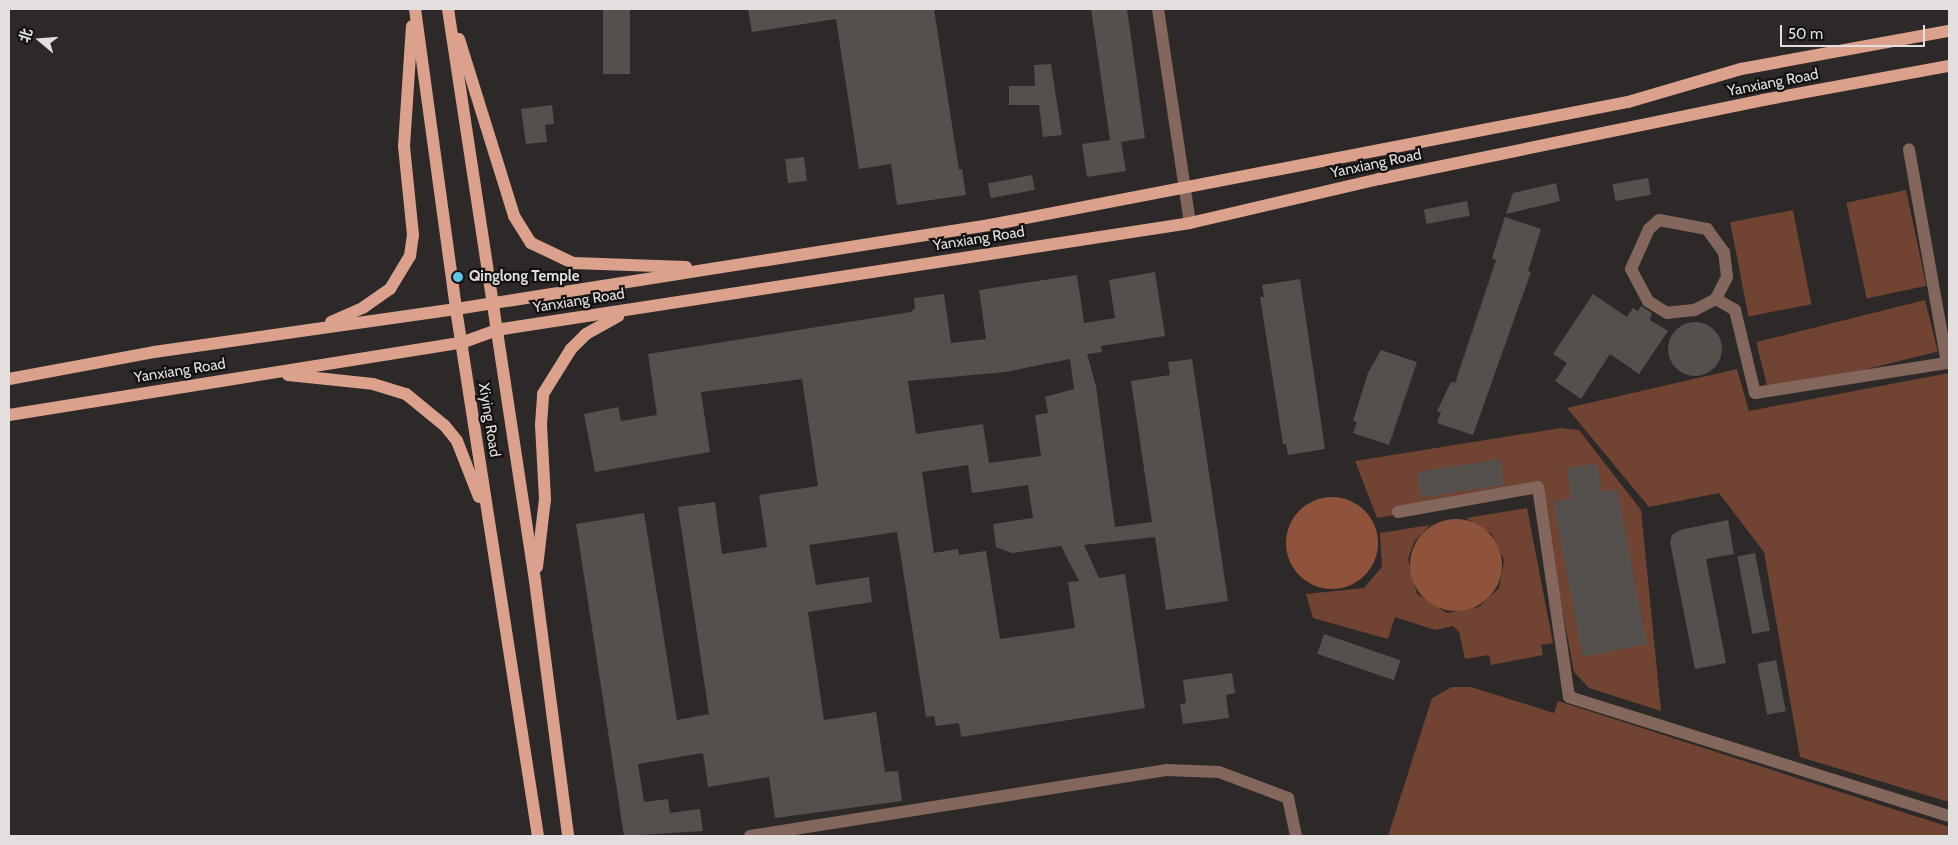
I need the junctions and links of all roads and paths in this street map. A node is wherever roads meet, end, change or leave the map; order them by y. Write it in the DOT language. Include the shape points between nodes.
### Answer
graph roads {
  1 [pos="414,9"];
  2 [pos="449,9"];
  3 [pos="1158,9"];
  4 [pos="1949,31"];
  5 [pos="1949,66"];
  6 [pos="1909,149"];
  7 [pos="1185,189"];
  8 [pos="1190,223"];
  9 [pos="726,267"];
  10 [pos="1716,300"];
  11 [pos="491,302"];
  12 [pos="635,308"];
  13 [pos="456,309"];
  14 [pos="310,330"];
  15 [pos="496,330"];
  16 [pos="461,343"];
  17 [pos="1948,363"];
  18 [pos="270,373"];
  19 [pos="9,379"];
  20 [pos="9,415"];
  21 [pos="1398,512"];
  22 [pos="490,532"];
  23 [pos="535,581"];
  24 [pos="1949,816"];
  25 [pos="538,836"];
  26 [pos="568,836"];
  27 [pos="750,836"];
  28 [pos="1296,836"];
  1 -- 13 [label="main road, Xiying Road"];
  1 -- 14 [label="main road" via="404,146 413,235 410,256 398,279 381,295 346,316"];
  2 -- 9 [label="main road" via="514,216 531,244 557,258 587,265"];
  2 -- 11 [label="main road, Xiying Road"];
  3 -- 7 [label="street"];
  4 -- 7 [label="main road, Yanxiang Road" via="1741,70 1628,102"];
  5 -- 8 [label="main road, Yanxiang Road" via="1763,100 1379,179"];
  6 -- 17 [label="street"];
  7 -- 8 [label="street"];
  7 -- 9 [label="main road, Yanxiang Road"];
  8 -- 12 [label="main road, Yanxiang Road"];
  9 -- 11 [label="main road, Yanxiang Road"];
  10 -- 10 [label="street" via="1727,277 1724,252 1707,230 1659,220 1649,229 1632,269 1648,301 1667,313 1694,310"];
  10 -- 17 [label="street" via="1735,310 1756,393"];
  11 -- 13 [label="main road, Yanxiang Road"];
  11 -- 15 [label="main road, Xiying Road"];
  12 -- 15 [label="main road, Yanxiang Road"];
  12 -- 23 [label="main road" via="586,334 560,364 544,394 541,424 545,499"];
  13 -- 14 [label="main road, Yanxiang Road"];
  13 -- 16 [label="main road, Xiying Road"];
  14 -- 19 [label="main road, Yanxiang Road" via="154,352"];
  15 -- 16 [label="main road, Yanxiang Road"];
  15 -- 23 [label="main road, Xiying Road"];
  16 -- 18 [label="main road, Yanxiang Road"];
  16 -- 22 [label="main road, Xiying Road"];
  18 -- 20 [label="main road, Yanxiang Road"];
  18 -- 22 [label="main road" via="373,384 415,400 446,426 457,441"];
  21 -- 24 [label="street" via="1538,487 1569,697"];
  22 -- 25 [label="main road, Xiying Road"];
  23 -- 26 [label="main road, Xiying Road"];
  27 -- 28 [label="street" via="1166,770 1219,772 1288,798"];
}
